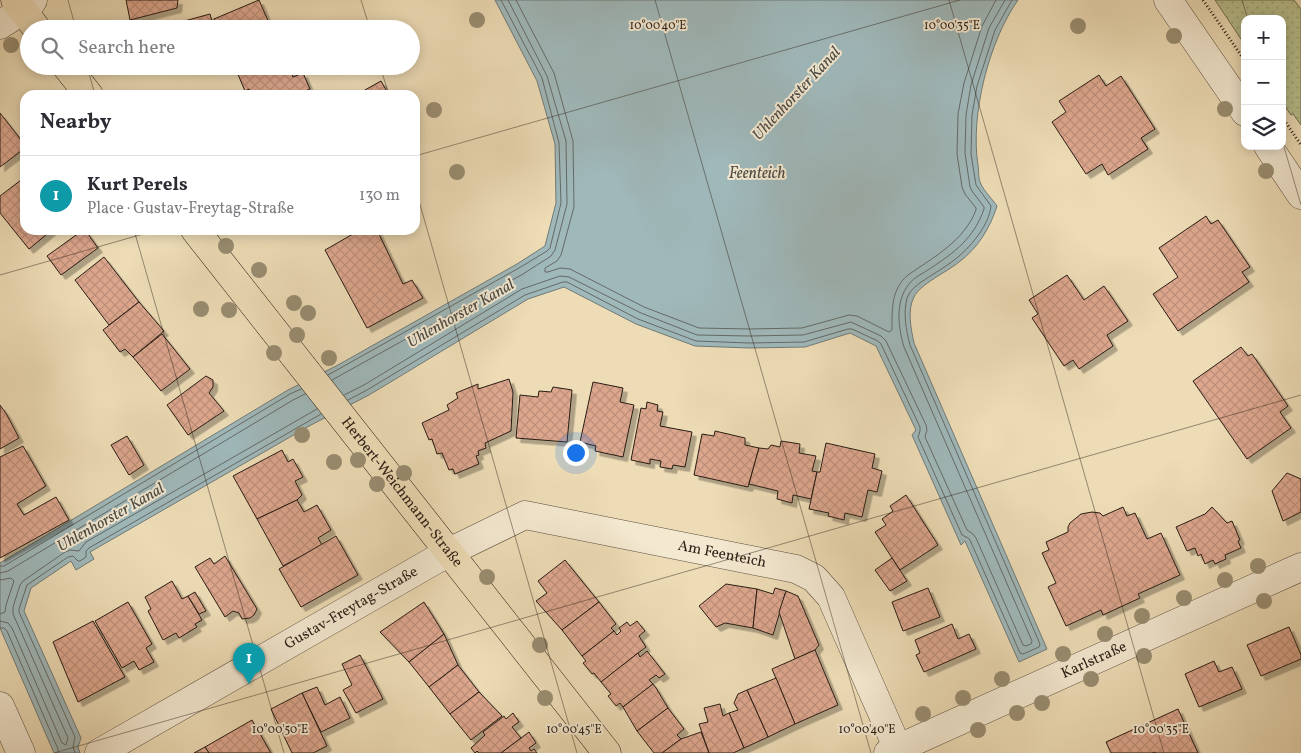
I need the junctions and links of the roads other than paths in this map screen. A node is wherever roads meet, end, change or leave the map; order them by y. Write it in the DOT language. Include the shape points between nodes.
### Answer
graph roads {
  1 [pos="1168,0"];
  2 [pos="27,10"];
  3 [pos="0,25"];
  4 [pos="73,75"];
  5 [pos="85,90"];
  6 [pos="1241,106"];
  7 [pos="1271,150"];
  8 [pos="1301,195"];
  9 [pos="199,235"];
  10 [pos="448,552"];
  11 [pos="1301,567"];
  12 [pos="0,706"];
  13 [pos="893,751"];
  14 [pos="21,753"];
  15 [pos="99,753"];
  16 [pos="608,753"];
  1 -- 6 [label="street"];
  2 -- 3 [label="street"];
  4 -- 5 [label="main road"];
  7 -- 8 [label="street"];
  9 -- 10 [label="main road, Herbert-Weichmann-Straße"];
  10 -- 13 [label="street, Am Feenteich" via="525,515 796,569 814,578 831,597"];
  10 -- 15 [label="street, Gustav-Freytag-Straße"];
  10 -- 16 [label="main road, Herbert-Weichmann-Straße"];
  11 -- 13 [label="street, Karlstraße"];
  12 -- 14 [label="street"];
}
